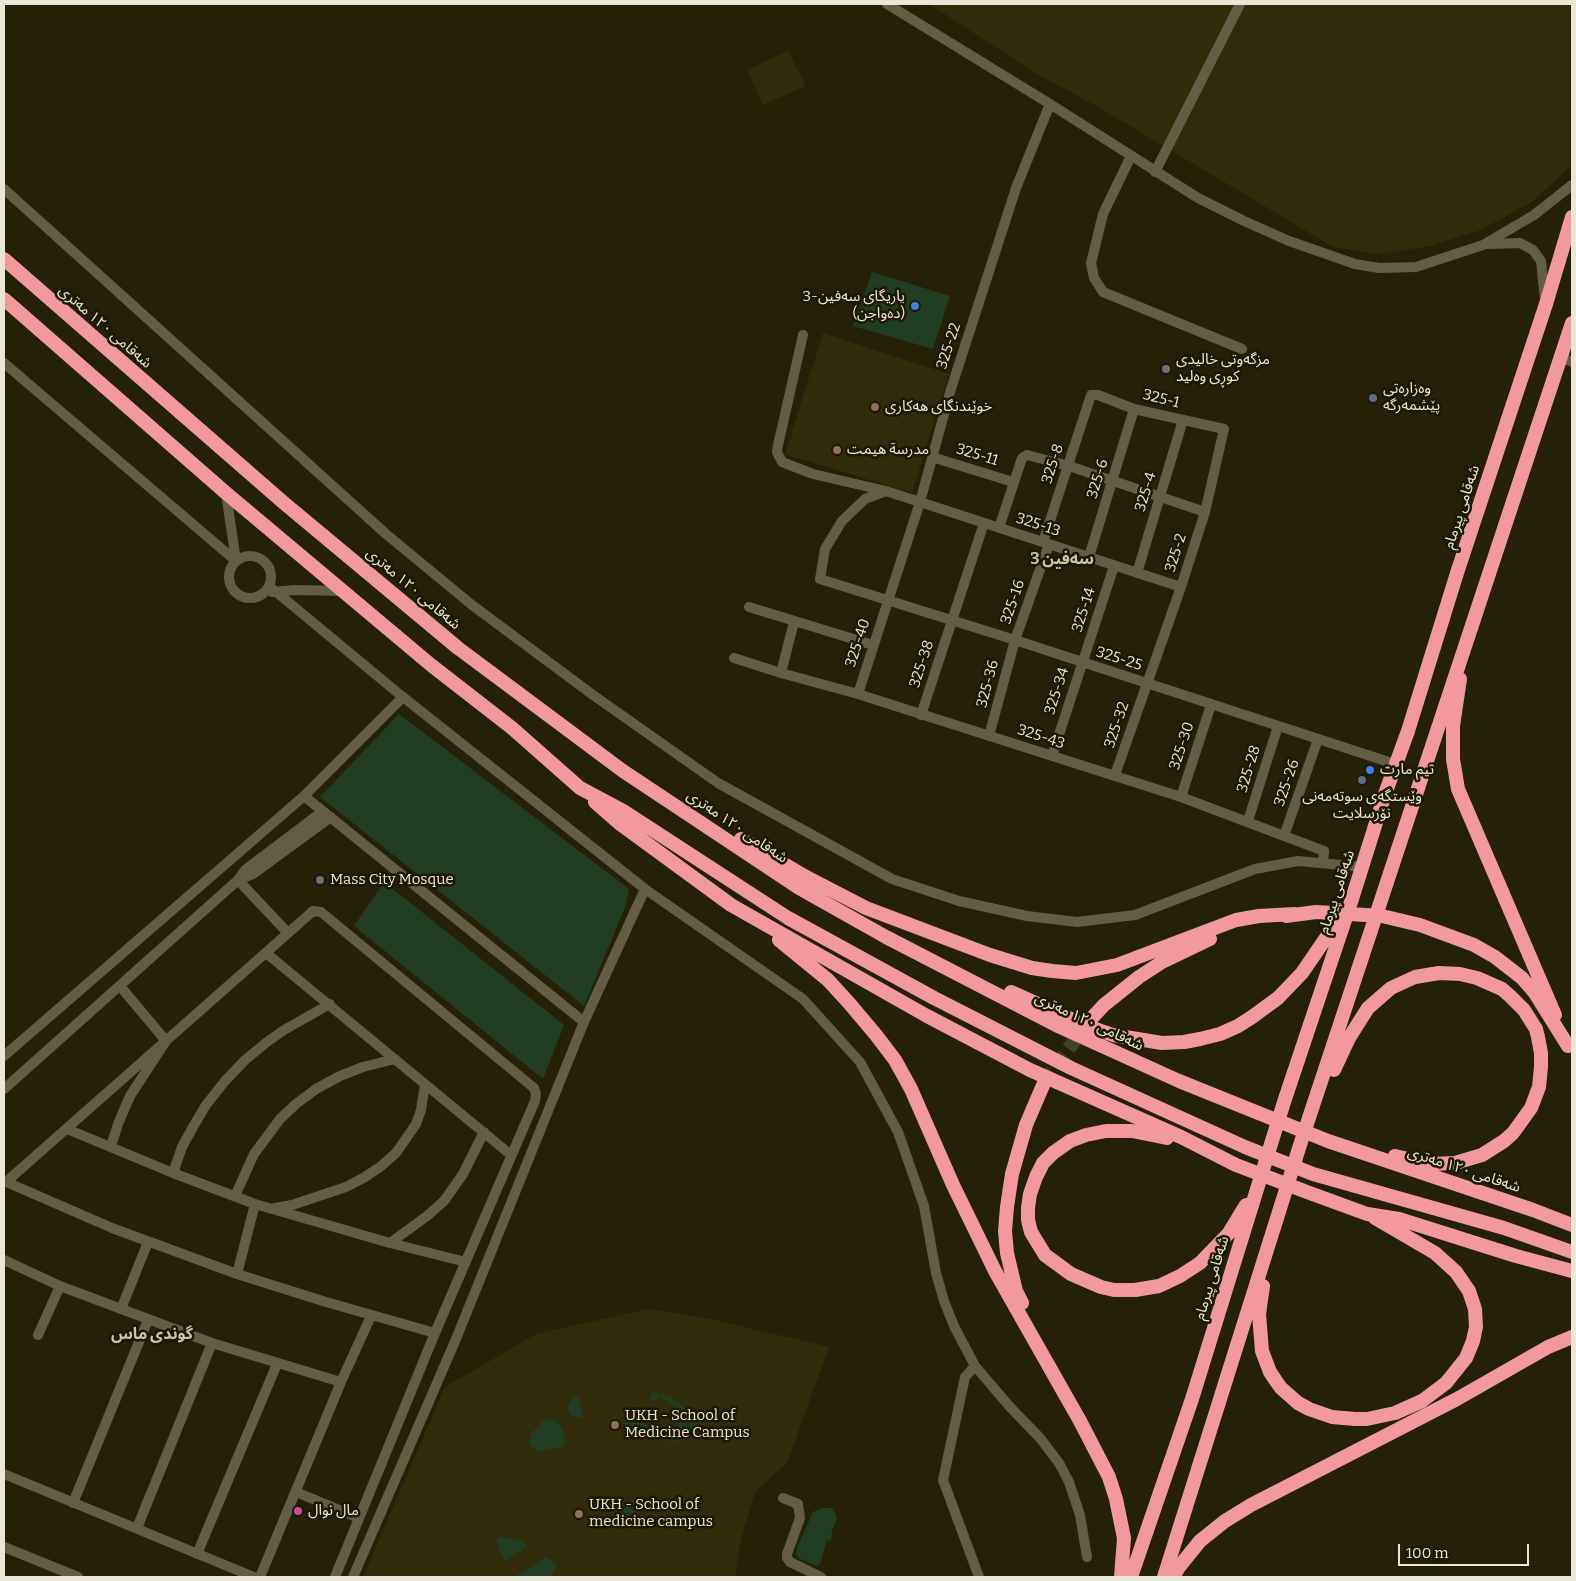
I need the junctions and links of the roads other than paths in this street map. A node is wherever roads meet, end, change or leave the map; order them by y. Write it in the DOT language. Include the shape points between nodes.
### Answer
graph roads {
  1 [pos="887,4"];
  2 [pos="1240,4"];
  3 [pos="1050,104"];
  4 [pos="1131,156"];
  5 [pos="1154,172"];
  6 [pos="1572,185"];
  7 [pos="4,189"];
  8 [pos="1572,217"];
  9 [pos="1483,244"];
  10 [pos="4,259"];
  11 [pos="4,299"];
  12 [pos="1546,304"];
  13 [pos="1572,323"];
  14 [pos="803,335"];
  15 [pos="1242,349"];
  16 [pos="1567,359"];
  17 [pos="4,363"];
  18 [pos="1091,395"];
  19 [pos="1134,408"];
  20 [pos="1183,420"];
  21 [pos="1224,429"];
  22 [pos="932,457"];
  23 [pos="1069,466"];
  24 [pos="1113,481"];
  25 [pos="1013,482"];
  26 [pos="886,491"];
  27 [pos="226,493"];
  28 [pos="1161,497"];
  29 [pos="920,502"];
  30 [pos="1205,512"];
  31 [pos="984,523"];
  32 [pos="999,528"];
  33 [pos="1046,543"];
  34 [pos="1089,557"];
  35 [pos="236,561"];
  36 [pos="1114,566"];
  37 [pos="1137,573"];
  38 [pos="1181,587"];
  39 [pos="270,590"];
  40 [pos="342,591"];
  41 [pos="887,601"];
  42 [pos="749,607"];
  43 [pos="952,621"];
  44 [pos="794,622"];
  45 [pos="1015,640"];
  46 [pos="873,645"];
  47 [pos="1463,651"];
  48 [pos="734,658"];
  49 [pos="1082,663"];
  50 [pos="781,673"];
  51 [pos="1146,684"];
  52 [pos="858,694"];
  53 [pos="402,697"];
  54 [pos="1211,705"];
  55 [pos="921,715"];
  56 [pos="1278,726"];
  57 [pos="989,736"];
  58 [pos="1318,739"];
  59 [pos="1052,756"];
  60 [pos="1395,764"];
  61 [pos="623,771"];
  62 [pos="1115,775"];
  63 [pos="580,788"];
  64 [pos="304,796"];
  65 [pos="1181,797"];
  66 [pos="327,814"];
  67 [pos="1248,822"];
  68 [pos="1284,836"];
  69 [pos="1323,863"];
  70 [pos="1363,867"];
  71 [pos="238,880"];
  72 [pos="645,889"];
  73 [pos="1352,899"];
  74 [pos="731,905"];
  75 [pos="1295,914"];
  76 [pos="287,932"];
  77 [pos="266,952"];
  78 [pos="120,986"];
  79 [pos="330,1004"];
  80 [pos="1090,1020"];
  81 [pos="584,1022"];
  82 [pos="1063,1022"];
  83 [pos="166,1041"];
  84 [pos="1570,1052"];
  85 [pos="4,1056"];
  86 [pos="395,1059"];
  87 [pos="1044,1083"];
  88 [pos="425,1084"];
  89 [pos="4,1089"];
  90 [pos="1311,1116"];
  91 [pos="67,1129"];
  92 [pos="484,1132"];
  93 [pos="1330,1138"];
  94 [pos="111,1146"];
  95 [pos="1202,1148"];
  96 [pos="511,1155"];
  97 [pos="173,1173"];
  98 [pos="5,1182"];
  99 [pos="1257,1187"];
  100 [pos="1284,1194"];
  101 [pos="235,1196"];
  102 [pos="256,1204"];
  103 [pos="270,1208"];
  104 [pos="1367,1214"];
  105 [pos="1572,1225"];
  106 [pos="148,1242"];
  107 [pos="390,1243"];
  108 [pos="1572,1252"];
  109 [pos="4,1260"];
  110 [pos="466,1262"];
  111 [pos="4,1264"];
  112 [pos="16,1265"];
  113 [pos="1572,1271"];
  114 [pos="237,1274"];
  115 [pos="60,1286"];
  116 [pos="121,1309"];
  117 [pos="371,1316"];
  118 [pos="148,1320"];
  119 [pos="435,1333"];
  120 [pos="38,1335"];
  121 [pos="1572,1337"];
  122 [pos="212,1343"];
  123 [pos="1043,1353"];
  124 [pos="277,1364"];
  125 [pos="975,1366"];
  126 [pos="341,1382"];
  127 [pos="4,1474"];
  128 [pos="296,1492"];
  129 [pos="783,1498"];
  130 [pos="73,1503"];
  131 [pos="359,1518"];
  132 [pos="137,1528"];
  133 [pos="4,1546"];
  134 [pos="198,1554"];
  135 [pos="1087,1558"];
  136 [pos="78,1577"];
  137 [pos="254,1577"];
  138 [pos="260,1577"];
  139 [pos="335,1577"];
  140 [pos="353,1577"];
  141 [pos="821,1577"];
  142 [pos="979,1577"];
  143 [pos="1121,1577"];
  144 [pos="1131,1577"];
  145 [pos="1164,1577"];
  146 [pos="1173,1577"];
  1 -- 3 [label="street"];
  2 -- 5 [label="street"];
  3 -- 4 [label="street"];
  3 -- 22 [label="street, 325-22" via="1016,188"];
  4 -- 5 [label="street"];
  4 -- 15 [label="street" via="1103,214 1092,263 1094,278 1103,292"];
  5 -- 9 [label="street" via="1244,221 1311,249 1367,267 1416,267"];
  6 -- 9 [label="street" via="1534,214"];
  7 -- 69 [label="street" via="386,534 472,606 718,783 892,879 959,901 1027,916 1077,922 1135,915 1255,870 1298,861"];
  8 -- 12 [label="highway, شەقامی پیرمام"];
  9 -- 12 [label="street" via="1513,242 1533,250 1540,261"];
  10 -- 61 [label="highway, شەقامی ١٢٠ مەتری" via="276,497 450,641"];
  11 -- 27 [label="highway"];
  12 -- 60 [label="highway, شەقامی پیرمام"];
  13 -- 16 [label="highway"];
  14 -- 26 [label="street, 325-13" via="778,445 777,452 782,462 813,474"];
  16 -- 47 [label="highway"];
  17 -- 35 [label="street"];
  18 -- 19 [label="street, 325-1"];
  18 -- 23 [label="street, 325-8"];
  19 -- 20 [label="street, 325-1"];
  19 -- 24 [label="street, 325-6"];
  20 -- 21 [label="street, 325-1"];
  20 -- 28 [label="street, 325-4"];
  21 -- 30 [label="street, 325-2"];
  22 -- 25 [label="street, 325-11"];
  22 -- 29 [label="street, 325-22"];
  23 -- 24 [label="street"];
  23 -- 25 [label="street" via="1025,455"];
  23 -- 33 [label="street, 325-8"];
  24 -- 28 [label="street"];
  24 -- 34 [label="street, 325-6"];
  25 -- 32 [label="street"];
  26 -- 29 [label="street, 325-13"];
  26 -- 41 [label="street, 325-25" via="865,499 842,521 825,549 820,579"];
  27 -- 35 [label="street"];
  27 -- 40 [label="highway"];
  28 -- 30 [label="street"];
  28 -- 37 [label="street, 325-4"];
  29 -- 31 [label="street, 325-13"];
  29 -- 41 [label="street, 325-22"];
  30 -- 38 [label="street, 325-2"];
  31 -- 32 [label="street, 325-13"];
  31 -- 43 [label="street, 325-38"];
  32 -- 33 [label="street, 325-13"];
  33 -- 34 [label="street, 325-13"];
  33 -- 45 [label="street, 325-16"];
  34 -- 36 [label="street, 325-13"];
  35 -- 39 [label="street" via="248,556 261,559 270,569"];
  35 -- 39 [label="street" via="229,574 232,588 250,599"];
  36 -- 37 [label="street, 325-13"];
  36 -- 49 [label="street, 325-14"];
  37 -- 38 [label="street, 325-13"];
  38 -- 51 [label="street, 325-2"];
  39 -- 40 [label="street"];
  39 -- 53 [label="street"];
  40 -- 63 [label="highway" via="512,728"];
  41 -- 43 [label="street, 325-25"];
  41 -- 46 [label="street, 325-40"];
  42 -- 44 [label="street"];
  43 -- 45 [label="street, 325-25"];
  43 -- 55 [label="street, 325-38"];
  44 -- 46 [label="street"];
  44 -- 50 [label="street"];
  45 -- 49 [label="street, 325-25"];
  45 -- 57 [label="street, 325-36"];
  46 -- 52 [label="street, 325-40"];
  47 -- 84 [label="highway" via="1453,726 1453,759 1458,789"];
  47 -- 90 [label="highway"];
  48 -- 50 [label="street, 325-43"];
  49 -- 51 [label="street, 325-25"];
  49 -- 59 [label="street, 325-34"];
  50 -- 52 [label="street, 325-43"];
  51 -- 54 [label="street, 325-25"];
  51 -- 62 [label="street, 325-32"];
  52 -- 55 [label="street, 325-43"];
  53 -- 64 [label="street"];
  53 -- 72 [label="street"];
  54 -- 56 [label="street, 325-25"];
  54 -- 65 [label="street, 325-30"];
  55 -- 57 [label="street, 325-43"];
  56 -- 58 [label="street, 325-25"];
  56 -- 67 [label="street, 325-28"];
  57 -- 59 [label="street, 325-43"];
  58 -- 60 [label="street, 325-25"];
  58 -- 68 [label="street, 325-26"];
  59 -- 62 [label="street, 325-43"];
  60 -- 70 [label="highway, شەقامی پیرمام"];
  61 -- 75 [label="highway" via="866,908 1032,968 1064,973 1103,968 1236,920"];
  61 -- 82 [label="highway, شەقامی ١٢٠ مەتری" via="799,888 866,926"];
  62 -- 65 [label="street, 325-43"];
  63 -- 74 [label="highway" via="619,823"];
  63 -- 108 [label="highway" via="625,812 788,918 1071,1068 1245,1147 1313,1174 1504,1228"];
  64 -- 66 [label="street"];
  64 -- 85 [label="street"];
  65 -- 67 [label="street, 325-43"];
  66 -- 71 [label="street" via="253,874"];
  66 -- 81 [label="street"];
  67 -- 68 [label="street, 325-43"];
  68 -- 69 [label="street, 325-43" via="1324,851"];
  69 -- 70 [label="street"];
  70 -- 73 [label="highway, شەقامی پیرمام"];
  71 -- 76 [label="street"];
  71 -- 78 [label="street"];
  72 -- 81 [label="street"];
  72 -- 125 [label="street" via="803,999 860,1062 898,1132 924,1206 944,1301"];
  73 -- 82 [label="highway" via="1288,988 1270,1005 1220,1034 1162,1043"];
  73 -- 99 [label="highway, شەقامی پیرمام"];
  74 -- 95 [label="highway" via="1030,1070"];
  74 -- 123 [label="highway" via="828,980 894,1060 911,1089 995,1270"];
  75 -- 80 [label="highway" via="1217,936 1162,962 1119,993"];
  75 -- 84 [label="highway" via="1335,912 1382,916 1474,945 1522,978"];
  76 -- 77 [label="street"];
  76 -- 96 [label="street" via="310,912 321,912 532,1085 536,1098"];
  77 -- 79 [label="street"];
  77 -- 83 [label="street"];
  78 -- 83 [label="street"];
  78 -- 89 [label="street"];
  79 -- 86 [label="street"];
  79 -- 97 [label="street" via="267,1042 225,1081 193,1126"];
  81 -- 140 [label="street" via="456,1339"];
  82 -- 93 [label="highway, شەقامی ١٢٠ مەتری" via="1091,1042 1179,1081"];
  83 -- 91 [label="street"];
  83 -- 94 [label="street" via="130,1096"];
  86 -- 88 [label="street"];
  86 -- 101 [label="street" via="340,1076 296,1104 254,1154"];
  87 -- 123 [label="highway" via="1026,1125 1012,1174 1006,1231 1007,1253 1016,1291"];
  88 -- 92 [label="street"];
  88 -- 103 [label="street" via="416,1124 396,1153 380,1167 332,1192 292,1205"];
  90 -- 93 [label="highway" via="1359,1020 1377,999 1408,979 1439,973 1477,978 1510,996 1536,1029 1541,1067 1539,1087 1531,1108 1513,1133 1482,1155 1445,1165 1431,1164"];
  90 -- 100 [label="highway"];
  91 -- 94 [label="street"];
  91 -- 98 [label="street"];
  92 -- 96 [label="street"];
  92 -- 107 [label="street" via="464,1174 444,1201"];
  93 -- 105 [label="highway, شەقامی ١٢٠ مەتری"];
  94 -- 97 [label="street"];
  95 -- 99 [label="highway" via="1160,1136 1120,1130 1086,1135 1070,1142 1043,1163 1036,1178 1028,1208 1031,1232 1045,1255 1082,1280 1114,1290 1159,1286 1200,1263 1214,1250 1229,1233"];
  95 -- 104 [label="highway"];
  96 -- 110 [label="street"];
  97 -- 101 [label="street"];
  98 -- 106 [label="street"];
  99 -- 144 [label="highway, شەقامی پیرمام" via="1192,1399"];
  100 -- 104 [label="highway" via="1261,1299 1259,1326 1262,1351 1281,1388 1309,1409 1332,1417 1381,1417 1422,1401 1446,1384 1466,1358 1476,1327 1472,1299 1456,1272 1435,1253"];
  100 -- 145 [label="highway"];
  101 -- 102 [label="street"];
  102 -- 103 [label="street"];
  102 -- 114 [label="street"];
  103 -- 107 [label="street"];
  104 -- 113 [label="highway" via="1399,1219"];
  106 -- 114 [label="street"];
  106 -- 116 [label="street"];
  107 -- 110 [label="street"];
  109 -- 112 [label="street"];
  110 -- 119 [label="street"];
  111 -- 112 [label="street"];
  112 -- 115 [label="street"];
  114 -- 117 [label="street"];
  115 -- 116 [label="street"];
  115 -- 120 [label="street"];
  116 -- 118 [label="street"];
  117 -- 119 [label="street"];
  117 -- 126 [label="street"];
  118 -- 122 [label="street"];
  118 -- 130 [label="street"];
  119 -- 131 [label="street"];
  121 -- 146 [label="highway" via="1251,1505 1200,1541"];
  122 -- 124 [label="street"];
  122 -- 132 [label="street"];
  123 -- 143 [label="highway" via="1109,1477 1124,1538"];
  124 -- 126 [label="street"];
  124 -- 134 [label="street"];
  125 -- 135 [label="street" via="1059,1463 1078,1506"];
  125 -- 142 [label="street" via="965,1377 943,1480"];
  126 -- 128 [label="street"];
  127 -- 130 [label="street"];
  128 -- 131 [label="street"];
  128 -- 138 [label="street"];
  129 -- 141 [label="street" via="798,1504 800,1518 787,1558"];
  130 -- 132 [label="street"];
  131 -- 139 [label="street"];
  132 -- 134 [label="street"];
  133 -- 136 [label="street"];
  134 -- 137 [label="street"];
}
